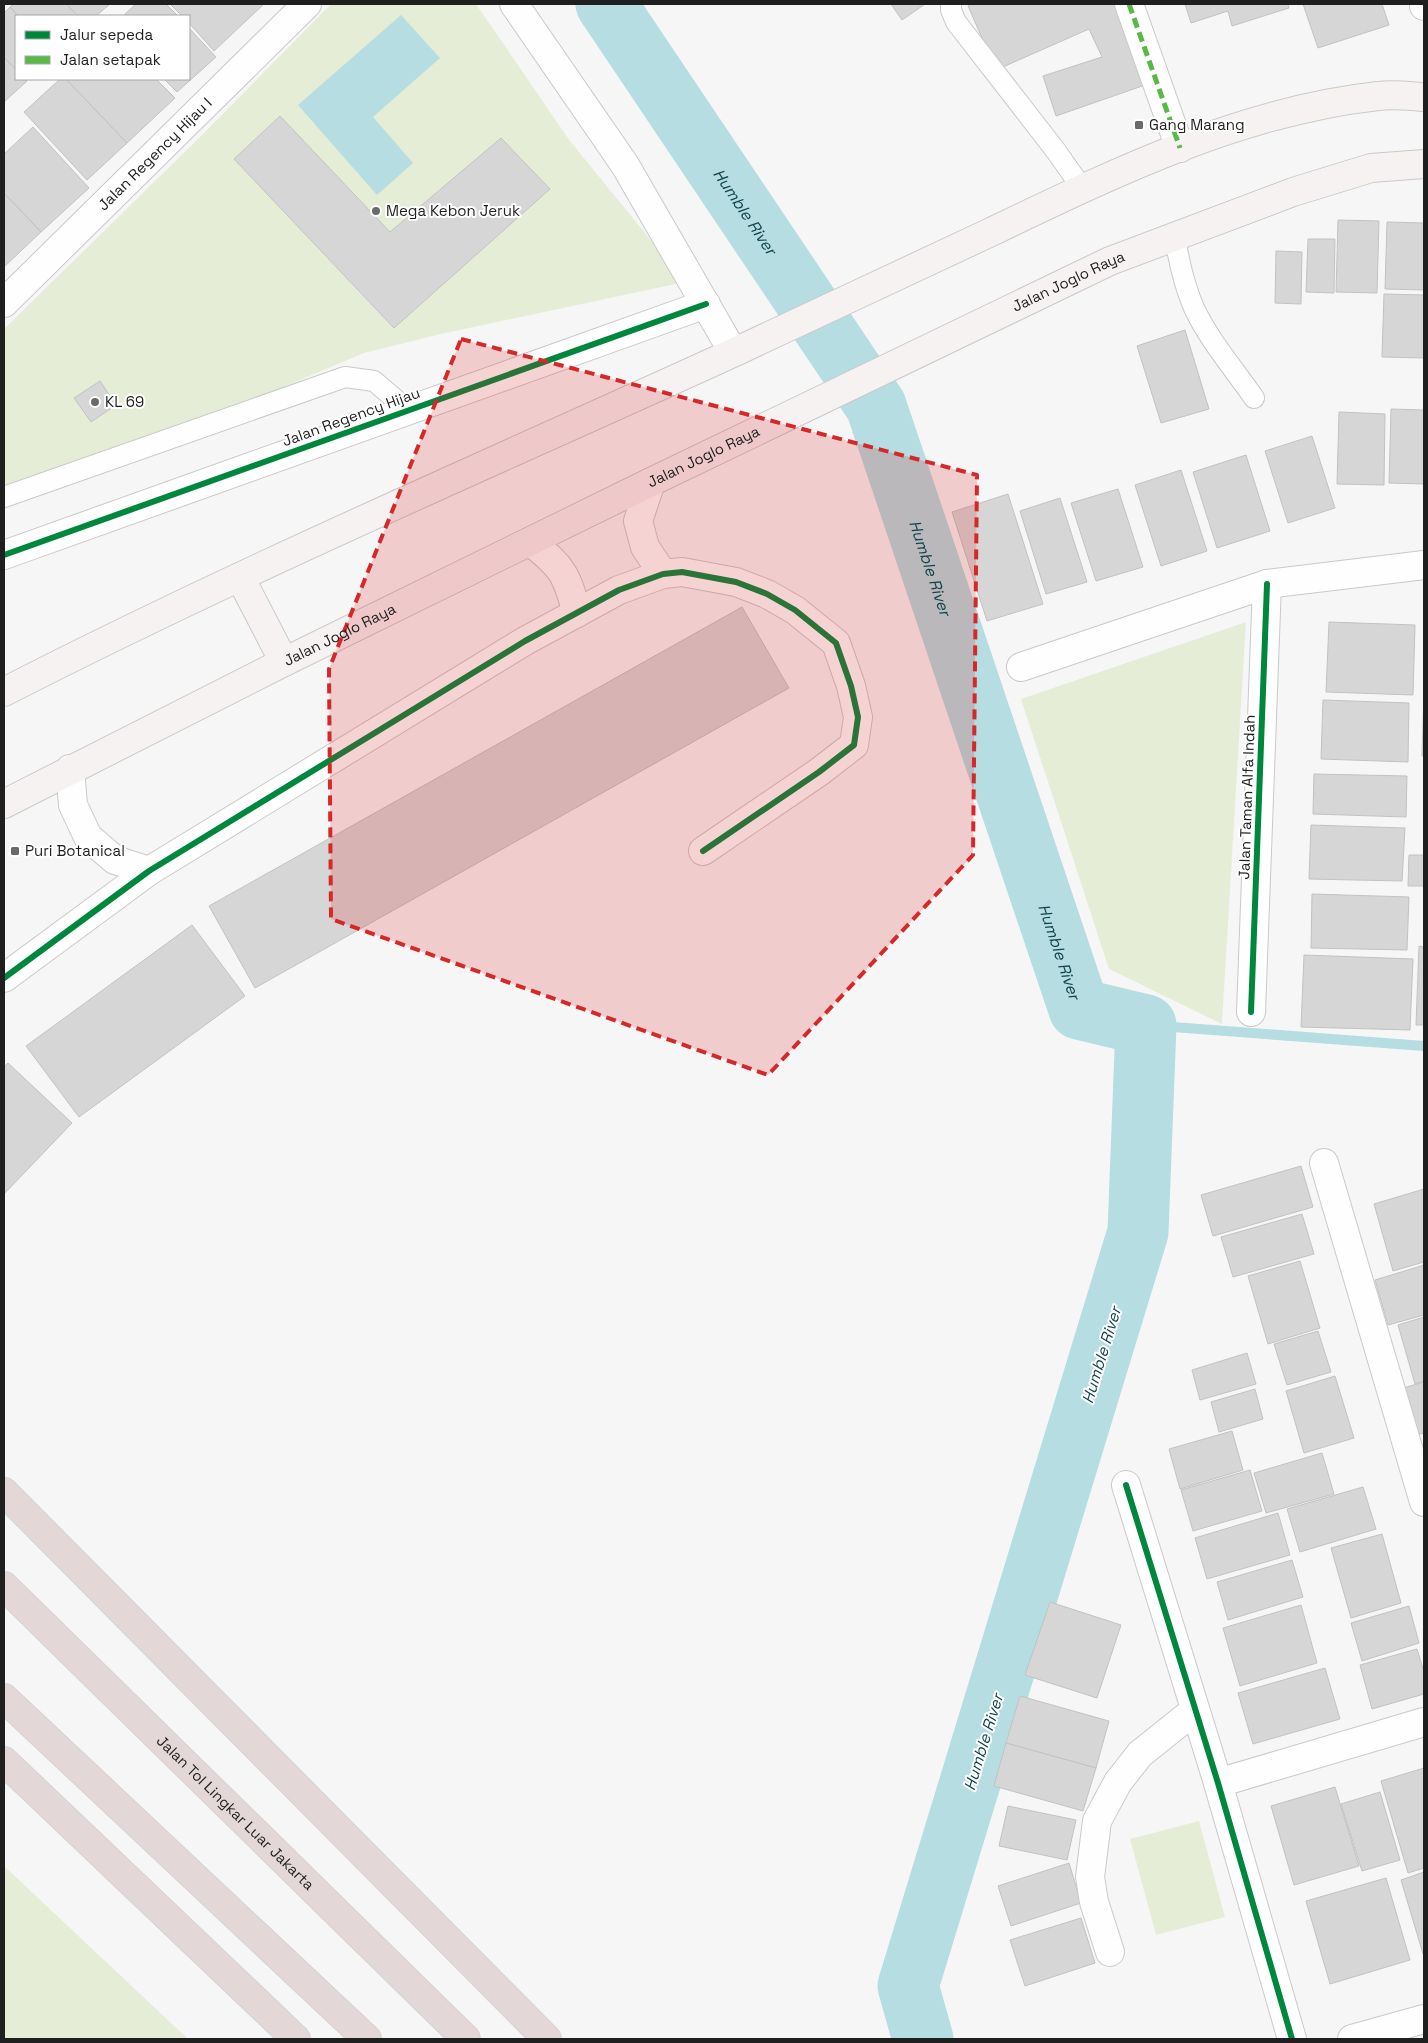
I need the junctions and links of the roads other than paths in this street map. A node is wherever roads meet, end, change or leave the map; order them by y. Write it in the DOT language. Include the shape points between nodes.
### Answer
graph roads {
  1 [pos="308,4"];
  2 [pos="514,4"];
  3 [pos="951,4"];
  4 [pos="1129,4"];
  5 [pos="1424,96"];
  6 [pos="1180,148"];
  7 [pos="1424,164"];
  8 [pos="1082,188"];
  9 [pos="1175,238"];
  10 [pos="4,303"];
  11 [pos="706,304"];
  12 [pos="733,352"];
  13 [pos="1254,398"];
  14 [pos="408,410"];
  15 [pos="651,482"];
  16 [pos="4,497"];
  17 [pos="531,542"];
  18 [pos="4,555"];
  19 [pos="1424,564"];
  20 [pos="662,574"];
  21 [pos="240,577"];
  22 [pos="1267,584"];
  23 [pos="577,613"];
  24 [pos="284,662"];
  25 [pos="1021,667"];
  26 [pos="4,692"];
  27 [pos="70,769"];
  28 [pos="4,804"];
  29 [pos="703,851"];
  30 [pos="149,871"];
  31 [pos="4,978"];
  32 [pos="1251,1012"];
  33 [pos="1324,1162"];
  34 [pos="1126,1485"];
  35 [pos="4,1492"];
  36 [pos="1424,1502"];
  37 [pos="4,1586"];
  38 [pos="4,1698"];
  39 [pos="1195,1710"];
  40 [pos="1424,1722"];
  41 [pos="4,1761"];
  42 [pos="1218,1783"];
  43 [pos="1110,1952"];
  44 [pos="1424,2019"];
  45 [pos="296,2039"];
  46 [pos="367,2039"];
  47 [pos="466,2039"];
  48 [pos="547,2039"];
  49 [pos="1292,2039"];
  50 [pos="1352,2039"];
  1 -- 10 [label="street, Jalan Regency Hijau I"];
  2 -- 11 [label="street" via="625,165"];
  3 -- 8 [label="lane" via="956,22"];
  4 -- 6 [label="street"];
  5 -- 6 [label="main road" via="1380,95 1275,114"];
  6 -- 8 [label="main road"];
  7 -- 9 [label="main road, Jalan Joglo Raya" via="1371,168 1293,192"];
  8 -- 12 [label="main road"];
  9 -- 13 [label="lane" via="1180,269 1194,308"];
  9 -- 15 [label="main road, Jalan Joglo Raya" via="1110,261"];
  11 -- 12 [label="street"];
  11 -- 14 [label="street, Jalan Regency Hijau"];
  12 -- 21 [label="main road"];
  14 -- 16 [label="lane, Jalan Regency Hijau" via="374,381 345,377"];
  14 -- 18 [label="street, Jalan Regency Hijau"];
  15 -- 17 [label="main road, Jalan Joglo Raya"];
  15 -- 20 [label="street" via="638,521 645,547"];
  17 -- 23 [label="street" via="557,563 569,583"];
  17 -- 24 [label="main road, Jalan Joglo Raya"];
  19 -- 22 [label="street"];
  20 -- 23 [label="street" via="619,590"];
  20 -- 29 [label="street" via="682,572 736,582 795,610 836,643 858,717 854,746"];
  21 -- 24 [label="main road"];
  21 -- 26 [label="main road"];
  22 -- 25 [label="street"];
  22 -- 32 [label="street, Jalan Taman Alfa Indah"];
  23 -- 30 [label="street" via="517,646"];
  24 -- 27 [label="main road, Jalan Joglo Raya"];
  27 -- 28 [label="main road, Jalan Joglo Raya"];
  27 -- 30 [label="street" via="73,805 88,837 115,860"];
  30 -- 31 [label="street"];
  33 -- 36 [label="street"];
  34 -- 39 [label="street"];
  35 -- 48 [label="highway"];
  37 -- 47 [label="highway, Jalan Tol Lingkar Luar Jakarta"];
  38 -- 46 [label="highway"];
  39 -- 42 [label="street"];
  39 -- 43 [label="street" via="1140,1754 1118,1782 1097,1821 1090,1877 1094,1902"];
  40 -- 42 [label="street"];
  41 -- 45 [label="highway"];
  42 -- 49 [label="street"];
  44 -- 50 [label="street"];
}
